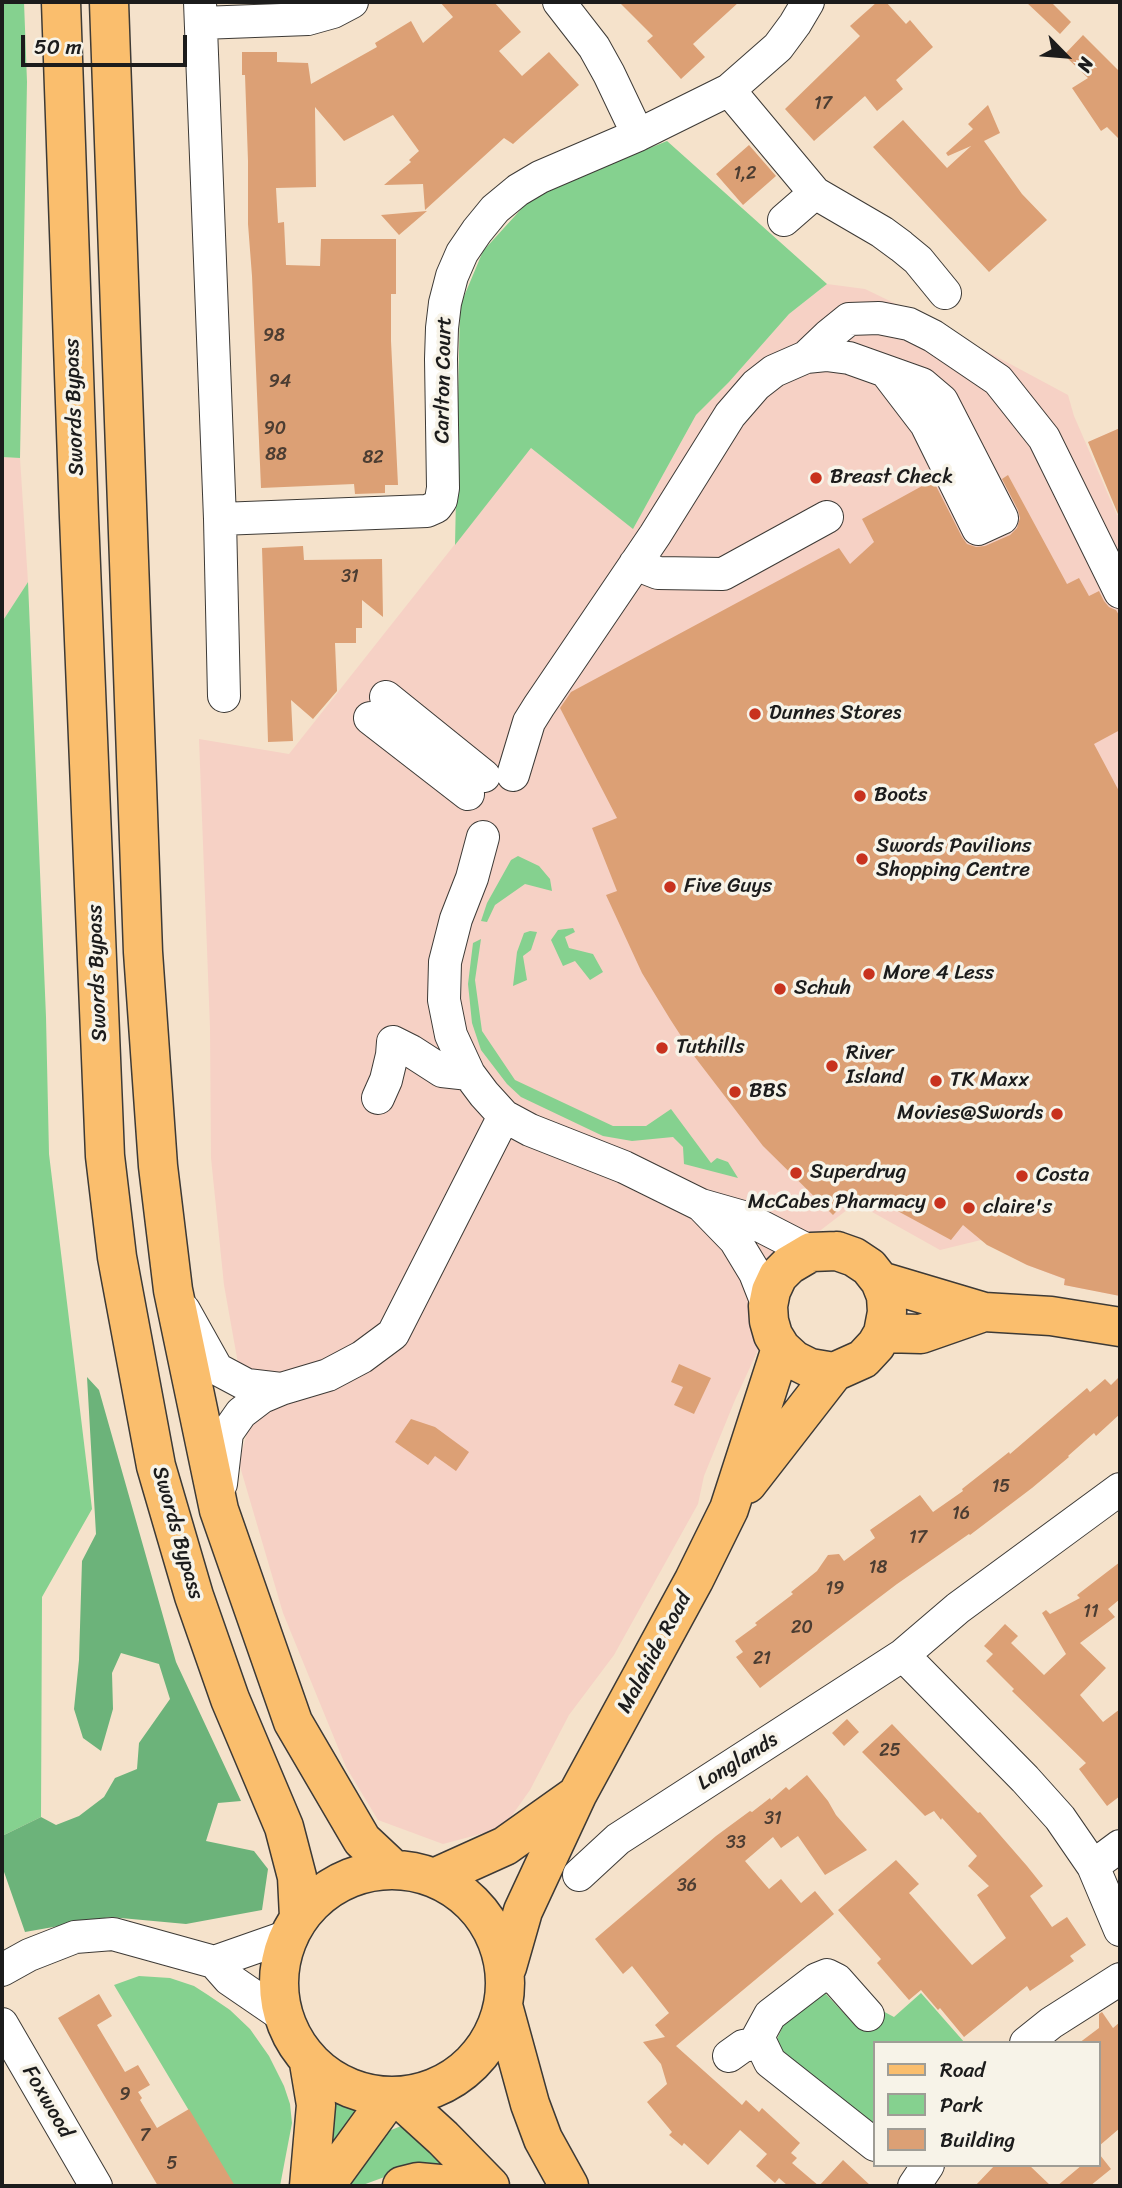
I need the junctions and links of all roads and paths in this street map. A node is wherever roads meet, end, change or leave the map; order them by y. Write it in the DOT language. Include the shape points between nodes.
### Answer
graph roads {
  1 [pos="61,2"];
  2 [pos="109,2"];
  3 [pos="352,2"];
  4 [pos="559,2"];
  5 [pos="808,2"];
  6 [pos="200,12"];
  7 [pos="729,90"];
  8 [pos="638,135"];
  9 [pos="815,193"];
  10 [pos="784,220"];
  11 [pos="945,293"];
  12 [pos="921,330"];
  13 [pos="806,357"];
  14 [pos="827,517"];
  15 [pos="220,519"];
  16 [pos="635,564"];
  17 [pos="1120,592"];
  18 [pos="224,696"];
  19 [pos="378,707"];
  20 [pos="483,837"];
  21 [pos="469,1074"];
  22 [pos="378,1098"];
  23 [pos="504,1116"];
  24 [pos="701,1205"];
  25 [pos="811,1252"];
  26 [pos="880,1281"];
  27 [pos="173,1290"];
  28 [pos="768,1306"];
  29 [pos="984,1312"];
  30 [pos="1120,1327"];
  31 [pos="883,1333"];
  32 [pos="781,1348"];
  33 [pos="834,1372"];
  34 [pos="281,1389"];
  35 [pos="1120,1489"];
  36 [pos="729,1509"];
  37 [pos="219,1510"];
  38 [pos="903,1656"];
  39 [pos="577,1795"];
  40 [pos="1120,1846"];
  41 [pos="1093,1866"];
  42 [pos="394,1870"];
  43 [pos="579,1875"];
  44 [pos="435,1878"];
  45 [pos="295,1926"];
  46 [pos="1120,1930"];
  47 [pos="214,1962"];
  48 [pos="507,1967"];
  49 [pos="2,1970"];
  50 [pos="1120,1979"];
  51 [pos="504,2009"];
  52 [pos="868,2015"];
  53 [pos="284,2016"];
  54 [pos="2,2024"];
  55 [pos="1028,2041"];
  56 [pos="761,2043"];
  57 [pos="729,2056"];
  58 [pos="309,2063"];
  59 [pos="394,2098"];
  60 [pos="874,2144"];
  61 [pos="90,2184"];
  62 [pos="309,2186"];
  63 [pos="325,2186"];
  64 [pos="402,2186"];
  65 [pos="461,2186"];
  66 [pos="491,2186"];
  67 [pos="569,2186"];
  1 -- 45 [label="main road, Swords Bypass" via="105,1156 117,1257 156,1466 230,1699 284,1827 297,1877"];
  2 -- 27 [label="main road" via="143,953 158,1166"];
  3 -- 6 [label="street" via="308,19"];
  4 -- 8 [label="street" via="594,47"];
  5 -- 7 [label="street, Carlton Court" via="778,47"];
  6 -- 15 [label="street"];
  7 -- 8 [label="street, Carlton Court"];
  7 -- 9 [label="street"];
  8 -- 15 [label="street, Carlton Court" via="518,190 495,209 462,253 452,276 442,328 443,488 436,507"];
  9 -- 10 [label="street"];
  9 -- 11 [label="street" via="901,246"];
  12 -- 13 [label="street" via="879,318 849,319"];
  12 -- 13 [label="street" via="896,376 849,358"];
  12 -- 17 [label="street" via="998,380 1044,438"];
  13 -- 16 [label="street" via="756,385 730,415"];
  14 -- 16 [label="street" via="723,574 658,573"];
  15 -- 18 [label="street"];
  16 -- 19 [label="street" via="488,782"];
  20 -- 21 [label="street" via="446,962 448,1023"];
  21 -- 22 [label="street" via="442,1071 393,1042"];
  21 -- 23 [label="street"];
  23 -- 24 [label="street"];
  23 -- 34 [label="street" via="393,1334 328,1375"];
  24 -- 25 [label="street" via="743,1217"];
  24 -- 28 [label="street" via="735,1240"];
  25 -- 26 [label="main road" via="837,1251 854,1257"];
  25 -- 28 [label="main road" via="778,1276"];
  26 -- 29 [label="main road"];
  26 -- 31 [label="main road" via="887,1312"];
  27 -- 34 [label="street" via="217,1368 247,1385"];
  27 -- 37 [label="main road"];
  28 -- 32 [label="main road" via="773,1335"];
  29 -- 30 [label="main road"];
  29 -- 31 [label="main road" via="921,1334"];
  31 -- 33 [label="main road" via="863,1359"];
  32 -- 33 [label="main road" via="810,1368"];
  32 -- 36 [label="main road, Malahide Road"];
  33 -- 36 [label="main road, Malahide Road"];
  34 -- 37 [label="street" via="241,1413 227,1433"];
  35 -- 38 [label="street, Longlands" via="958,1608"];
  36 -- 39 [label="main road, Malahide Road"];
  37 -- 42 [label="main road" via="293,1722 362,1840"];
  38 -- 41 [label="street" via="1025,1779 1060,1818"];
  38 -- 43 [label="street, Longlands" via="618,1839"];
  39 -- 44 [label="main road, Malahide Road" via="505,1846"];
  39 -- 48 [label="main road, Malahide Road" via="523,1911"];
  40 -- 41 [label="street"];
  41 -- 46 [label="street"];
  42 -- 44 [label="main road"];
  42 -- 45 [label="main road" via="353,1875 328,1888 307,1905"];
  44 -- 48 [label="main road" via="481,1914 497,1938"];
  45 -- 47 [label="street"];
  45 -- 53 [label="main road" via="279,1980"];
  47 -- 49 [label="street" via="113,1934 75,1937"];
  47 -- 53 [label="street" via="229,1979"];
  48 -- 51 [label="main road"];
  50 -- 55 [label="street"];
  51 -- 59 [label="main road" via="477,2057 449,2081"];
  51 -- 67 [label="main road" via="530,2104"];
  52 -- 56 [label="street" via="827,1975 770,2015 758,2038"];
  53 -- 58 [label="main road" via="292,2039"];
  54 -- 61 [label="street, Foxwood"];
  56 -- 57 [label="street" via="743,2046"];
  56 -- 60 [label="street" via="770,2062"];
  58 -- 59 [label="main road" via="348,2089"];
  58 -- 62 [label="main road" via="316,2105"];
  59 -- 63 [label="main road"];
  59 -- 66 [label="main road"];
  64 -- 65 [label="main road" via="418,2182"];
}
